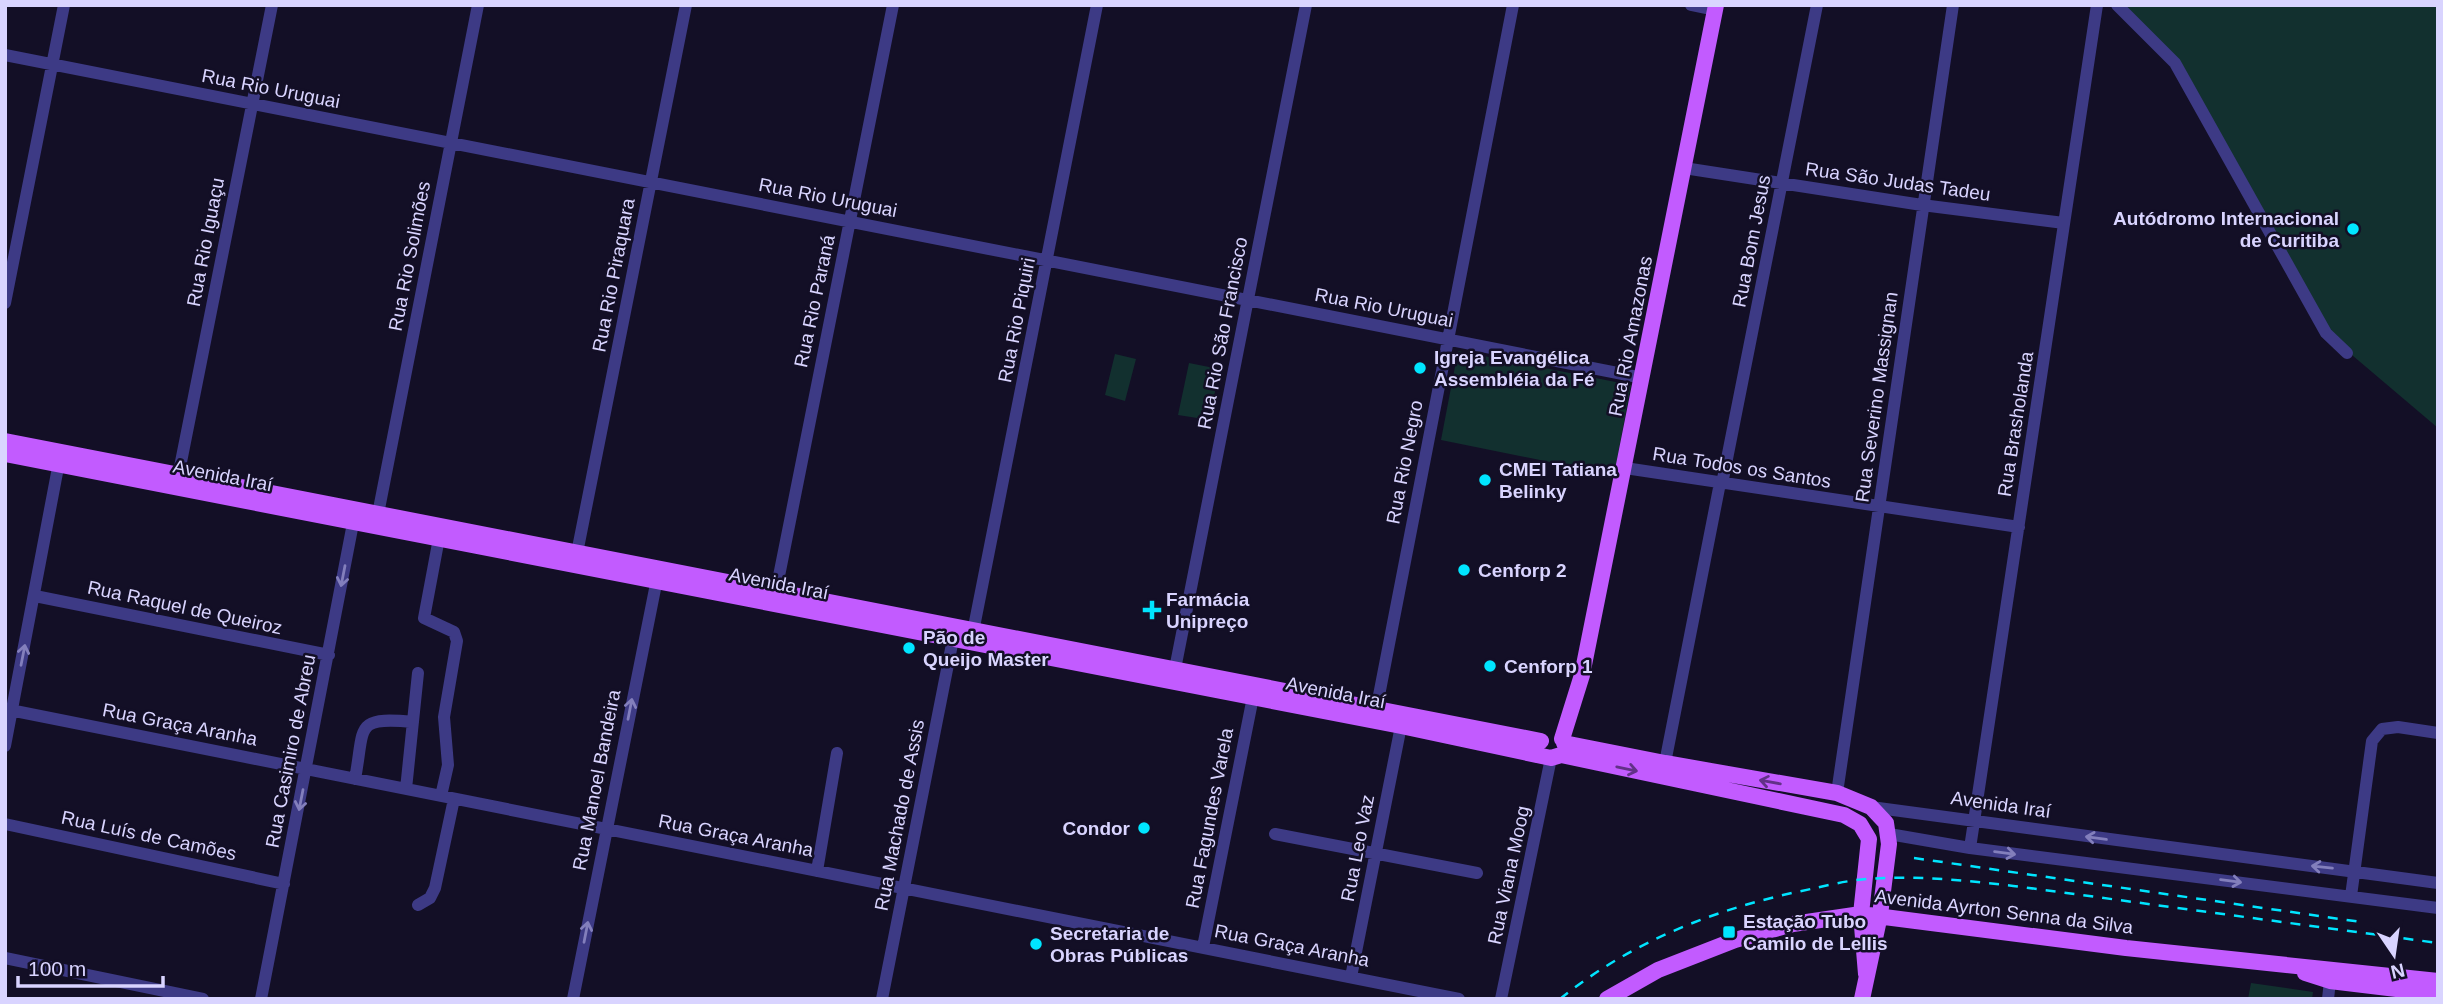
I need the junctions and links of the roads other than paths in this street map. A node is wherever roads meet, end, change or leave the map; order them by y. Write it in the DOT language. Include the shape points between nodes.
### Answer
graph roads {
  1 [pos="64,5"];
  2 [pos="272,5"];
  3 [pos="478,5"];
  4 [pos="686,5"];
  5 [pos="893,5"];
  6 [pos="1097,5"];
  7 [pos="1306,5"];
  8 [pos="1513,5"];
  9 [pos="1691,5"];
  10 [pos="1817,5"];
  11 [pos="1953,5"];
  12 [pos="2097,5"];
  13 [pos="2117,5"];
  14 [pos="1715,8"];
  15 [pos="5,55"];
  16 [pos="53,64"];
  17 [pos="252,104"];
  18 [pos="452,142"];
  19 [pos="1684,168"];
  20 [pos="651,181"];
  21 [pos="1783,183"];
  22 [pos="1922,205"];
  23 [pos="850,222"];
  24 [pos="2064,223"];
  25 [pos="1048,260"];
  26 [pos="1248,299"];
  27 [pos="5,303"];
  28 [pos="1447,340"];
  29 [pos="2347,353"];
  30 [pos="1643,377"];
  31 [pos="5,441"];
  32 [pos="5,454"];
  33 [pos="60,458"];
  34 [pos="1625,468"];
  35 [pos="177,481"];
  36 [pos="1721,484"];
  37 [pos="1880,508"];
  38 [pos="378,514"];
  39 [pos="355,515"];
  40 [pos="2019,527"];
  41 [pos="439,538"];
  42 [pos="577,552"];
  43 [pos="626,568"];
  44 [pos="657,574"];
  45 [pos="35,596"];
  46 [pos="773,597"];
  47 [pos="802,603"];
  48 [pos="972,636"];
  49 [pos="953,639"];
  50 [pos="328,655"];
  51 [pos="1175,669"];
  52 [pos="1149,671"];
  53 [pos="418,673"];
  54 [pos="1582,675"];
  55 [pos="1253,697"];
  56 [pos="9,710"];
  57 [pos="1375,715"];
  58 [pos="413,722"];
  59 [pos="1401,726"];
  60 [pos="2438,733"];
  61 [pos="5,746"];
  62 [pos="1553,746"];
  63 [pos="1591,748"];
  64 [pos="837,752"];
  65 [pos="1665,763"];
  66 [pos="307,769"];
  67 [pos="355,779"];
  68 [pos="406,789"];
  69 [pos="1837,793"];
  70 [pos="447,797"];
  71 [pos="1871,807"];
  72 [pos="1974,822"];
  73 [pos="5,824"];
  74 [pos="606,829"];
  75 [pos="1275,834"];
  76 [pos="1889,834"];
  77 [pos="1970,848"];
  78 [pos="1375,854"];
  79 [pos="817,871"];
  80 [pos="2354,871"];
  81 [pos="1477,873"];
  82 [pos="2438,883"];
  83 [pos="284,884"];
  84 [pos="904,888"];
  85 [pos="2351,896"];
  86 [pos="418,905"];
  87 [pos="2438,908"];
  88 [pos="1861,914"];
  89 [pos="1880,915"];
  90 [pos="1203,947"];
  91 [pos="5,958"];
  92 [pos="2286,966"];
  93 [pos="1866,974"];
  94 [pos="1351,977"];
  95 [pos="2330,981"];
  96 [pos="2438,981"];
  97 [pos="2438,994"];
  98 [pos="203,999"];
  99 [pos="261,999"];
  100 [pos="573,999"];
  101 [pos="882,999"];
  102 [pos="1459,999"];
  103 [pos="1501,999"];
  104 [pos="1607,999"];
  105 [pos="1862,999"];
  106 [pos="2328,999"];
  1 -- 16 [label="street"];
  2 -- 17 [label="street, Rua Rio Iguaçu"];
  3 -- 18 [label="street, Rua Rio Solimões"];
  4 -- 20 [label="street, Rua Rio Piraquara"];
  5 -- 23 [label="street, Rua Rio Paraná"];
  6 -- 25 [label="street, Rua Rio Piquiri"];
  7 -- 26 [label="street, Rua Rio São Francisco"];
  8 -- 28 [label="street, Rua Rio Negro"];
  9 -- 14 [label="street"];
  10 -- 21 [label="street, Rua Bom Jesus"];
  11 -- 22 [label="street, Rua Severino Massignan"];
  12 -- 24 [label="street, Rua Brasholanda"];
  13 -- 29 [label="street" via="2175,63 2326,333"];
  14 -- 19 [label="main road, Rua Rio Amazonas"];
  15 -- 16 [label="street, Rua Rio Uruguai"];
  16 -- 17 [label="street, Rua Rio Uruguai"];
  16 -- 27 [label="street"];
  17 -- 18 [label="street, Rua Rio Uruguai"];
  17 -- 35 [label="street, Rua Rio Iguaçu"];
  18 -- 20 [label="street, Rua Rio Uruguai"];
  18 -- 38 [label="street, Rua Rio Solimões"];
  19 -- 21 [label="street, Rua São Judas Tadeu"];
  19 -- 30 [label="main road, Rua Rio Amazonas"];
  20 -- 23 [label="street, Rua Rio Uruguai"];
  20 -- 42 [label="street, Rua Rio Piraquara"];
  21 -- 22 [label="street, Rua São Judas Tadeu"];
  21 -- 36 [label="street, Rua Bom Jesus"];
  22 -- 24 [label="street, Rua São Judas Tadeu"];
  22 -- 37 [label="street, Rua Severino Massignan"];
  23 -- 25 [label="street, Rua Rio Uruguai"];
  23 -- 46 [label="street, Rua Rio Paraná"];
  24 -- 40 [label="street, Rua Brasholanda"];
  25 -- 26 [label="street, Rua Rio Uruguai"];
  25 -- 48 [label="street, Rua Rio Piquiri"];
  26 -- 28 [label="street, Rua Rio Uruguai"];
  26 -- 51 [label="street, Rua Rio São Francisco"];
  28 -- 30 [label="street, Rua Rio Uruguai"];
  28 -- 57 [label="street, Rua Rio Negro"];
  30 -- 34 [label="main road, Rua Rio Amazonas"];
  31 -- 33 [label="main road, Avenida Iraí"];
  32 -- 33 [label="main road, Avenida Iraí"];
  33 -- 35 [label="main road, Avenida Iraí"];
  33 -- 45 [label="street"];
  34 -- 36 [label="street, Rua Todos os Santos"];
  34 -- 54 [label="main road, Rua Rio Amazonas"];
  35 -- 39 [label="main road, Avenida Iraí"];
  36 -- 37 [label="street, Rua Todos os Santos"];
  36 -- 65 [label="street, Rua Bom Jesus"];
  37 -- 40 [label="street, Rua Todos os Santos"];
  37 -- 69 [label="street, Rua Severino Massignan"];
  38 -- 39 [label="main road, Avenida Iraí"];
  38 -- 42 [label="main road, Avenida Iraí"];
  39 -- 41 [label="main road, Avenida Iraí"];
  39 -- 50 [label="street, Rua Casimiro de Abreu, one-way"];
  40 -- 72 [label="street, Rua Brasholanda"];
  41 -- 43 [label="main road, Avenida Iraí"];
  41 -- 70 [label="street" via="424,618 454,632 457,641 444,717"];
  42 -- 43 [label="main road, Avenida Iraí"];
  43 -- 44 [label="main road, Avenida Iraí"];
  44 -- 46 [label="main road, Avenida Iraí"];
  74 -- 44 [label="street, Rua Manoel Bandeira, one-way"];
  45 -- 50 [label="street, Rua Raquel de Queiroz"];
  56 -- 45 [label="street, one-way"];
  46 -- 47 [label="main road, Avenida Iraí"];
  47 -- 48 [label="main road, Avenida Iraí"];
  47 -- 49 [label="main road, Avenida Iraí"];
  48 -- 49 [label="main road, Avenida Iraí"];
  48 -- 52 [label="main road, Avenida Iraí"];
  49 -- 84 [label="street, Rua Machado de Assis"];
  50 -- 66 [label="street, Rua Casimiro de Abreu"];
  51 -- 52 [label="main road, Avenida Iraí"];
  51 -- 57 [label="main road, Avenida Iraí"];
  52 -- 55 [label="main road, Avenida Iraí"];
  53 -- 58 [label="street"];
  54 -- 62 [label="main road, Rua Rio Amazonas"];
  54 -- 63 [label="main road" via="1577,734"];
  55 -- 57 [label="main road, Avenida Iraí"];
  55 -- 90 [label="street, Rua Fagundes Varela"];
  56 -- 61 [label="street"];
  56 -- 66 [label="street, Rua Graça Aranha"];
  57 -- 59 [label="main road, Avenida Iraí"];
  57 -- 62 [label="main road, Avenida Iraí"];
  58 -- 67 [label="street" via="371,721 364,729"];
  58 -- 68 [label="street"];
  59 -- 62 [label="main road, Avenida Iraí"];
  59 -- 78 [label="street, Rua Leo Vaz"];
  60 -- 80 [label="street" via="2398,727 2382,729 2372,741"];
  62 -- 63 [label="main road, Avenida Iraí"];
  62 -- 88 [label="main road, Avenida Iraí, one-way" via="1844,815 1860,824 1869,839"];
  62 -- 103 [label="street, Rua Viana Moog"];
  63 -- 65 [label="main road, Avenida Iraí"];
  64 -- 79 [label="street"];
  69 -- 65 [label="main road, Avenida Iraí, one-way"];
  66 -- 67 [label="street, Rua Graça Aranha"];
  66 -- 83 [label="street, Rua Casimiro de Abreu, one-way"];
  67 -- 68 [label="street, Rua Graça Aranha" via="389,790"];
  68 -- 70 [label="street, Rua Graça Aranha"];
  69 -- 71 [label="main road, Avenida Iraí"];
  70 -- 74 [label="street, Rua Graça Aranha"];
  70 -- 86 [label="street" via="435,887 430,898"];
  71 -- 72 [label="street, Avenida Iraí"];
  71 -- 76 [label="main road" via="1886,823"];
  72 -- 77 [label="street, Rua Brasholanda"];
  80 -- 72 [label="street, Avenida Iraí, one-way"];
  73 -- 83 [label="street, Rua Luís de Camões"];
  74 -- 79 [label="street, Rua Graça Aranha"];
  100 -- 74 [label="street, Rua Manoel Bandeira, one-way"];
  75 -- 78 [label="street"];
  76 -- 77 [label="street"];
  76 -- 89 [label="main road"];
  77 -- 85 [label="street, one-way"];
  78 -- 81 [label="street"];
  78 -- 94 [label="street, Rua Leo Vaz"];
  79 -- 84 [label="street, Rua Graça Aranha"];
  80 -- 82 [label="street, Avenida Iraí"];
  80 -- 85 [label="street"];
  83 -- 99 [label="street, Rua Casimiro de Abreu"];
  84 -- 90 [label="street, Rua Graça Aranha"];
  84 -- 101 [label="street, Rua Machado de Assis"];
  85 -- 87 [label="street"];
  88 -- 89 [label="main road, Avenida Ayrton Senna da Silva"];
  88 -- 93 [label="main road"];
  88 -- 104 [label="main road, Avenida Ayrton Senna da Silva" via="1793,924 1735,940 1658,970"];
  89 -- 92 [label="main road, Avenida Ayrton Senna da Silva"];
  89 -- 93 [label="main road"];
  90 -- 94 [label="street, Rua Graça Aranha"];
  91 -- 98 [label="street"];
  92 -- 95 [label="main road, Avenida Ayrton Senna da Silva"];
  92 -- 96 [label="main road, Avenida Ayrton Senna da Silva"];
  93 -- 105 [label="main road"];
  94 -- 102 [label="street, Rua Graça Aranha"];
  95 -- 97 [label="main road, Avenida Ayrton Senna da Silva"];
  95 -- 106 [label="street"];
}
